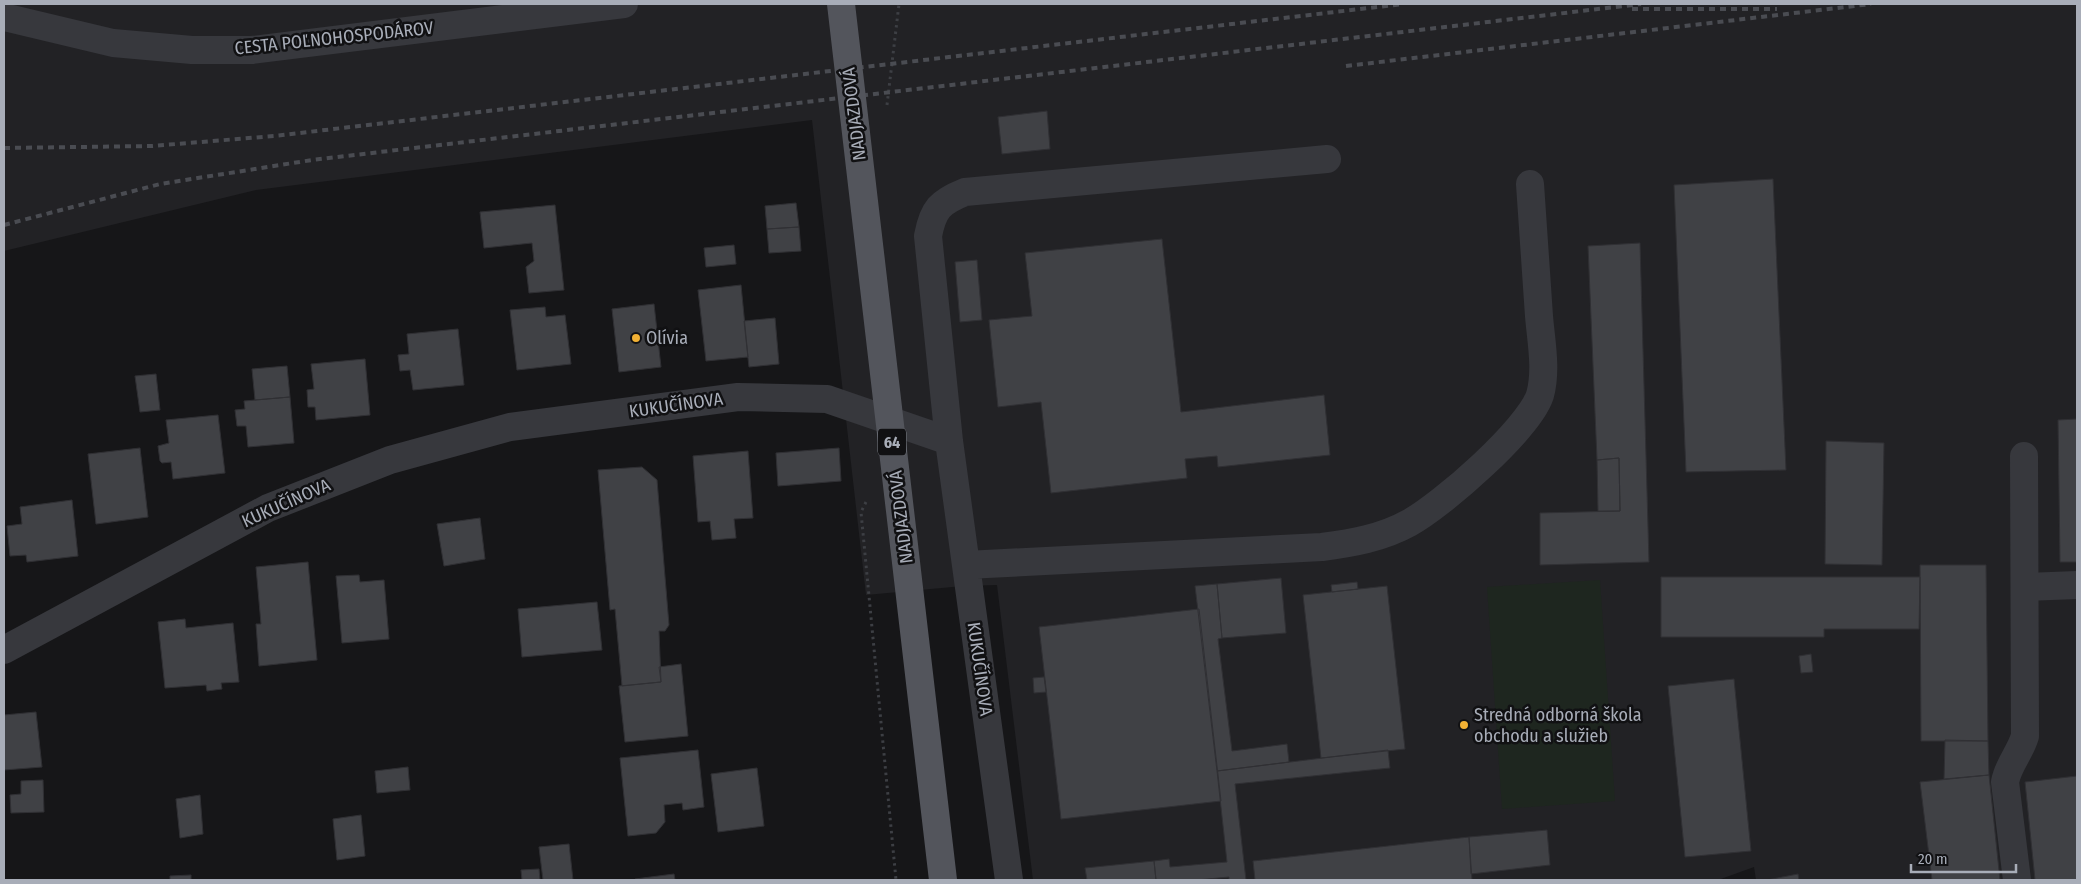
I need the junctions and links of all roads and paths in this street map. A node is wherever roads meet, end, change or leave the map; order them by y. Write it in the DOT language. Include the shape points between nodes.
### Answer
graph roads {
  1 [pos="624,4"];
  2 [pos="841,4"];
  3 [pos="899,4"];
  4 [pos="42,15"];
  5 [pos="4,17"];
  6 [pos="887,108"];
  7 [pos="1326,159"];
  8 [pos="1530,184"];
  9 [pos="949,441"];
  10 [pos="2024,456"];
  11 [pos="869,495"];
  12 [pos="966,565"];
  13 [pos="2077,585"];
  14 [pos="2025,587"];
  15 [pos="4,650"];
  16 [pos="896,880"];
  17 [pos="943,880"];
  18 [pos="1008,880"];
  19 [pos="2017,880"];
  1 -- 4 [label="street, CESTA POĽNOHOSPODÁROV" via="252,50 152,48 113,43"];
  2 -- 17 [label="main road, NADJAZDOVÁ / 64, bridge"];
  3 -- 6 [label="path"];
  4 -- 5 [label="street, CESTA POĽNOHOSPODÁROV"];
  7 -- 9 [label="street" via="965,192 944,202 931,219 928,236"];
  8 -- 12 [label="street" via="1543,364 1540,395 1525,422 1463,483 1416,519 1378,537 1322,548"];
  9 -- 12 [label="street, KUKUČÍNOVA"];
  9 -- 15 [label="street, KUKUČÍNOVA" via="827,399 738,397 510,427 390,460 268,508"];
  10 -- 14 [label="street"];
  11 -- 16 [label="path" via="861,512"];
  12 -- 18 [label="street, KUKUČÍNOVA"];
  13 -- 14 [label="street"];
  14 -- 19 [label="street" via="2025,736 2007,771 2006,782"];
}
